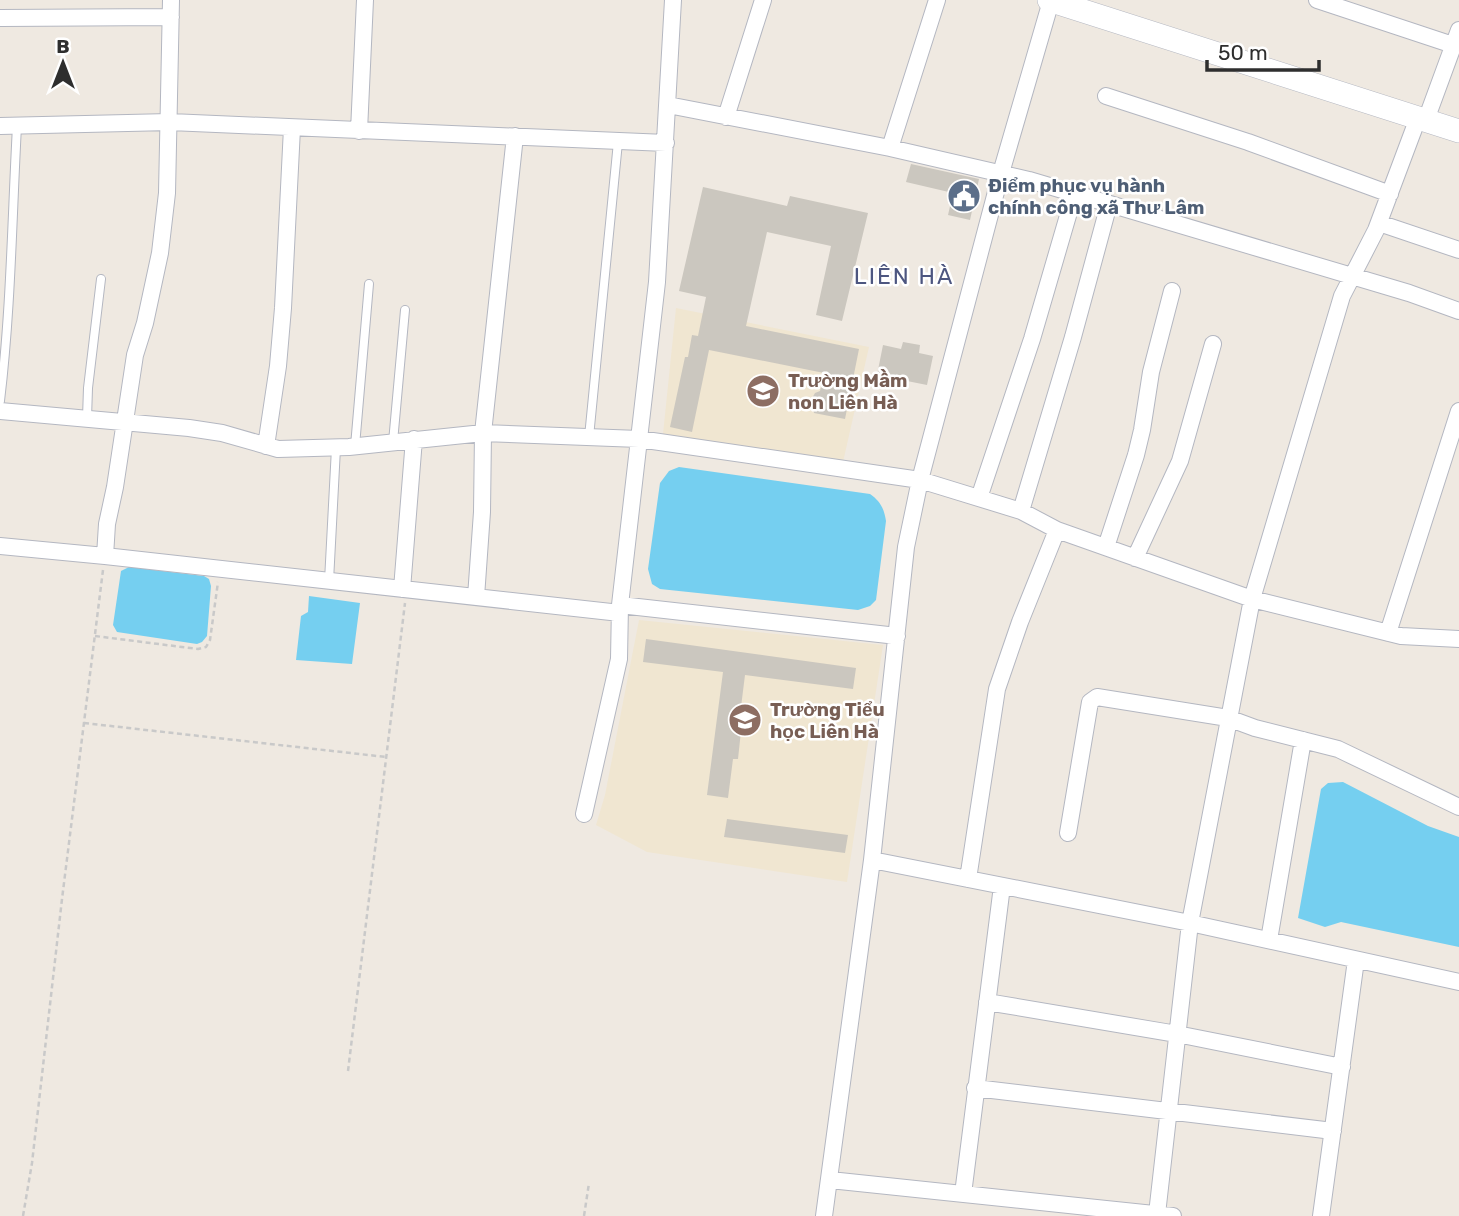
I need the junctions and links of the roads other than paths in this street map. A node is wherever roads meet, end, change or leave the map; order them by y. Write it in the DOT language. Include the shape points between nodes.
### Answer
graph roads {
  1 [pos="31,0"];
  2 [pos="171,0"];
  3 [pos="365,0"];
  4 [pos="673,0"];
  5 [pos="762,0"];
  6 [pos="937,0"];
  7 [pos="1050,0"];
  8 [pos="1317,0"];
  9 [pos="32,17"];
  10 [pos="171,17"];
  11 [pos="0,18"];
  12 [pos="1456,37"];
  13 [pos="1106,96"];
  14 [pos="668,105"];
  15 [pos="726,117"];
  16 [pos="1422,119"];
  17 [pos="170,122"];
  18 [pos="0,126"];
  19 [pos="17,126"];
  20 [pos="292,128"];
  21 [pos="359,131"];
  22 [pos="1459,131"];
  23 [pos="515,136"];
  24 [pos="618,142"];
  25 [pos="666,143"];
  26 [pos="890,148"];
  27 [pos="1001,173"];
  28 [pos="1390,194"];
  29 [pos="1074,195"];
  30 [pos="1109,204"];
  31 [pos="1379,223"];
  32 [pos="1459,250"];
  33 [pos="1352,277"];
  34 [pos="101,279"];
  35 [pos="369,284"];
  36 [pos="1172,291"];
  37 [pos="405,310"];
  38 [pos="1459,311"];
  39 [pos="1213,344"];
  40 [pos="0,401"];
  41 [pos="0,411"];
  42 [pos="1459,411"];
  43 [pos="87,418"];
  44 [pos="124,422"];
  45 [pos="483,433"];
  46 [pos="589,437"];
  47 [pos="414,439"];
  48 [pos="639,439"];
  49 [pos="393,442"];
  50 [pos="266,446"];
  51 [pos="355,446"];
  52 [pos="336,447"];
  53 [pos="920,480"];
  54 [pos="979,498"];
  55 [pos="1021,511"];
  56 [pos="1057,530"];
  57 [pos="0,546"];
  58 [pos="1106,547"];
  59 [pos="105,556"];
  60 [pos="1135,558"];
  61 [pos="328,581"];
  62 [pos="405,589"];
  63 [pos="476,597"];
  64 [pos="1252,599"];
  65 [pos="620,609"];
  66 [pos="1388,633"];
  67 [pos="897,636"];
  68 [pos="1459,639"];
  69 [pos="1228,718"];
  70 [pos="1303,740"];
  71 [pos="1459,807"];
  72 [pos="584,814"];
  73 [pos="1068,833"];
  74 [pos="872,860"];
  75 [pos="968,879"];
  76 [pos="1002,886"];
  77 [pos="1190,923"];
  78 [pos="1269,940"];
  79 [pos="1356,960"];
  80 [pos="1459,982"];
  81 [pos="987,1002"];
  82 [pos="1177,1034"];
  83 [pos="1342,1067"];
  84 [pos="975,1088"];
  85 [pos="1168,1111"];
  86 [pos="1333,1131"];
  87 [pos="830,1180"];
  88 [pos="963,1194"];
  89 [pos="1165,1215"];
  90 [pos="824,1216"];
  91 [pos="1321,1216"];
  1 -- 9 [label="street"];
  2 -- 10 [label="street"];
  3 -- 21 [label="street"];
  4 -- 14 [label="street"];
  5 -- 15 [label="street"];
  6 -- 26 [label="street"];
  7 -- 16 [label="main road"];
  7 -- 27 [label="street"];
  8 -- 12 [label="street"];
  9 -- 10 [label="street"];
  9 -- 11 [label="street"];
  10 -- 17 [label="street"];
  12 -- 16 [label="street"];
  13 -- 28 [label="street"];
  14 -- 15 [label="street"];
  14 -- 25 [label="street"];
  15 -- 26 [label="street"];
  16 -- 22 [label="main road"];
  16 -- 28 [label="street"];
  17 -- 19 [label="street"];
  17 -- 20 [label="street"];
  17 -- 44 [label="street" via="160,253"];
  18 -- 19 [label="street"];
  19 -- 40 [label="lane" via="10,303"];
  20 -- 21 [label="street"];
  20 -- 50 [label="street" via="283,308"];
  21 -- 23 [label="street"];
  23 -- 24 [label="street"];
  23 -- 45 [label="street"];
  24 -- 25 [label="street"];
  24 -- 46 [label="lane"];
  25 -- 48 [label="street" via="657,282"];
  26 -- 27 [label="street"];
  27 -- 29 [label="street"];
  27 -- 53 [label="street"];
  28 -- 31 [label="street"];
  29 -- 30 [label="street"];
  29 -- 54 [label="street"];
  30 -- 33 [label="street"];
  30 -- 55 [label="street"];
  31 -- 32 [label="street"];
  31 -- 33 [label="street"];
  33 -- 38 [label="street"];
  33 -- 64 [label="street" via="1342,296"];
  34 -- 43 [label="lane"];
  35 -- 51 [label="lane"];
  36 -- 58 [label="street" via="1136,455"];
  37 -- 49 [label="lane"];
  39 -- 60 [label="street" via="1180,461"];
  41 -- 43 [label="street"];
  42 -- 66 [label="street"];
  43 -- 44 [label="street"];
  44 -- 50 [label="street" via="222,433"];
  44 -- 59 [label="street"];
  45 -- 46 [label="street"];
  45 -- 47 [label="street"];
  45 -- 63 [label="street"];
  46 -- 48 [label="street"];
  47 -- 49 [label="street"];
  47 -- 62 [label="street"];
  48 -- 53 [label="street"];
  48 -- 65 [label="street"];
  49 -- 51 [label="street"];
  50 -- 52 [label="street"];
  51 -- 52 [label="street"];
  52 -- 61 [label="lane"];
  53 -- 54 [label="street"];
  53 -- 67 [label="street" via="906,547"];
  54 -- 55 [label="street"];
  55 -- 56 [label="street"];
  56 -- 58 [label="street"];
  56 -- 75 [label="street" via="997,689"];
  57 -- 59 [label="street"];
  58 -- 60 [label="street"];
  59 -- 61 [label="street"];
  60 -- 64 [label="street"];
  61 -- 62 [label="street"];
  62 -- 63 [label="street"];
  63 -- 65 [label="street"];
  64 -- 66 [label="street"];
  64 -- 69 [label="street"];
  65 -- 67 [label="street"];
  65 -- 72 [label="street" via="619,659"];
  66 -- 68 [label="street"];
  67 -- 74 [label="street"];
  69 -- 70 [label="street"];
  69 -- 73 [label="street" via="1094,698"];
  69 -- 77 [label="street"];
  70 -- 71 [label="street" via="1338,749"];
  70 -- 78 [label="street"];
  74 -- 75 [label="street"];
  74 -- 87 [label="street"];
  75 -- 76 [label="street"];
  76 -- 77 [label="street"];
  76 -- 81 [label="street"];
  77 -- 78 [label="street"];
  77 -- 82 [label="street"];
  78 -- 79 [label="street"];
  79 -- 80 [label="street"];
  79 -- 83 [label="street"];
  81 -- 82 [label="street"];
  81 -- 84 [label="street"];
  82 -- 83 [label="street"];
  82 -- 85 [label="street"];
  83 -- 86 [label="street"];
  84 -- 85 [label="street"];
  84 -- 88 [label="street"];
  85 -- 86 [label="street"];
  85 -- 89 [label="street"];
  86 -- 91 [label="street"];
  87 -- 88 [label="street"];
  87 -- 90 [label="street"];
  88 -- 89 [label="street"];
}
